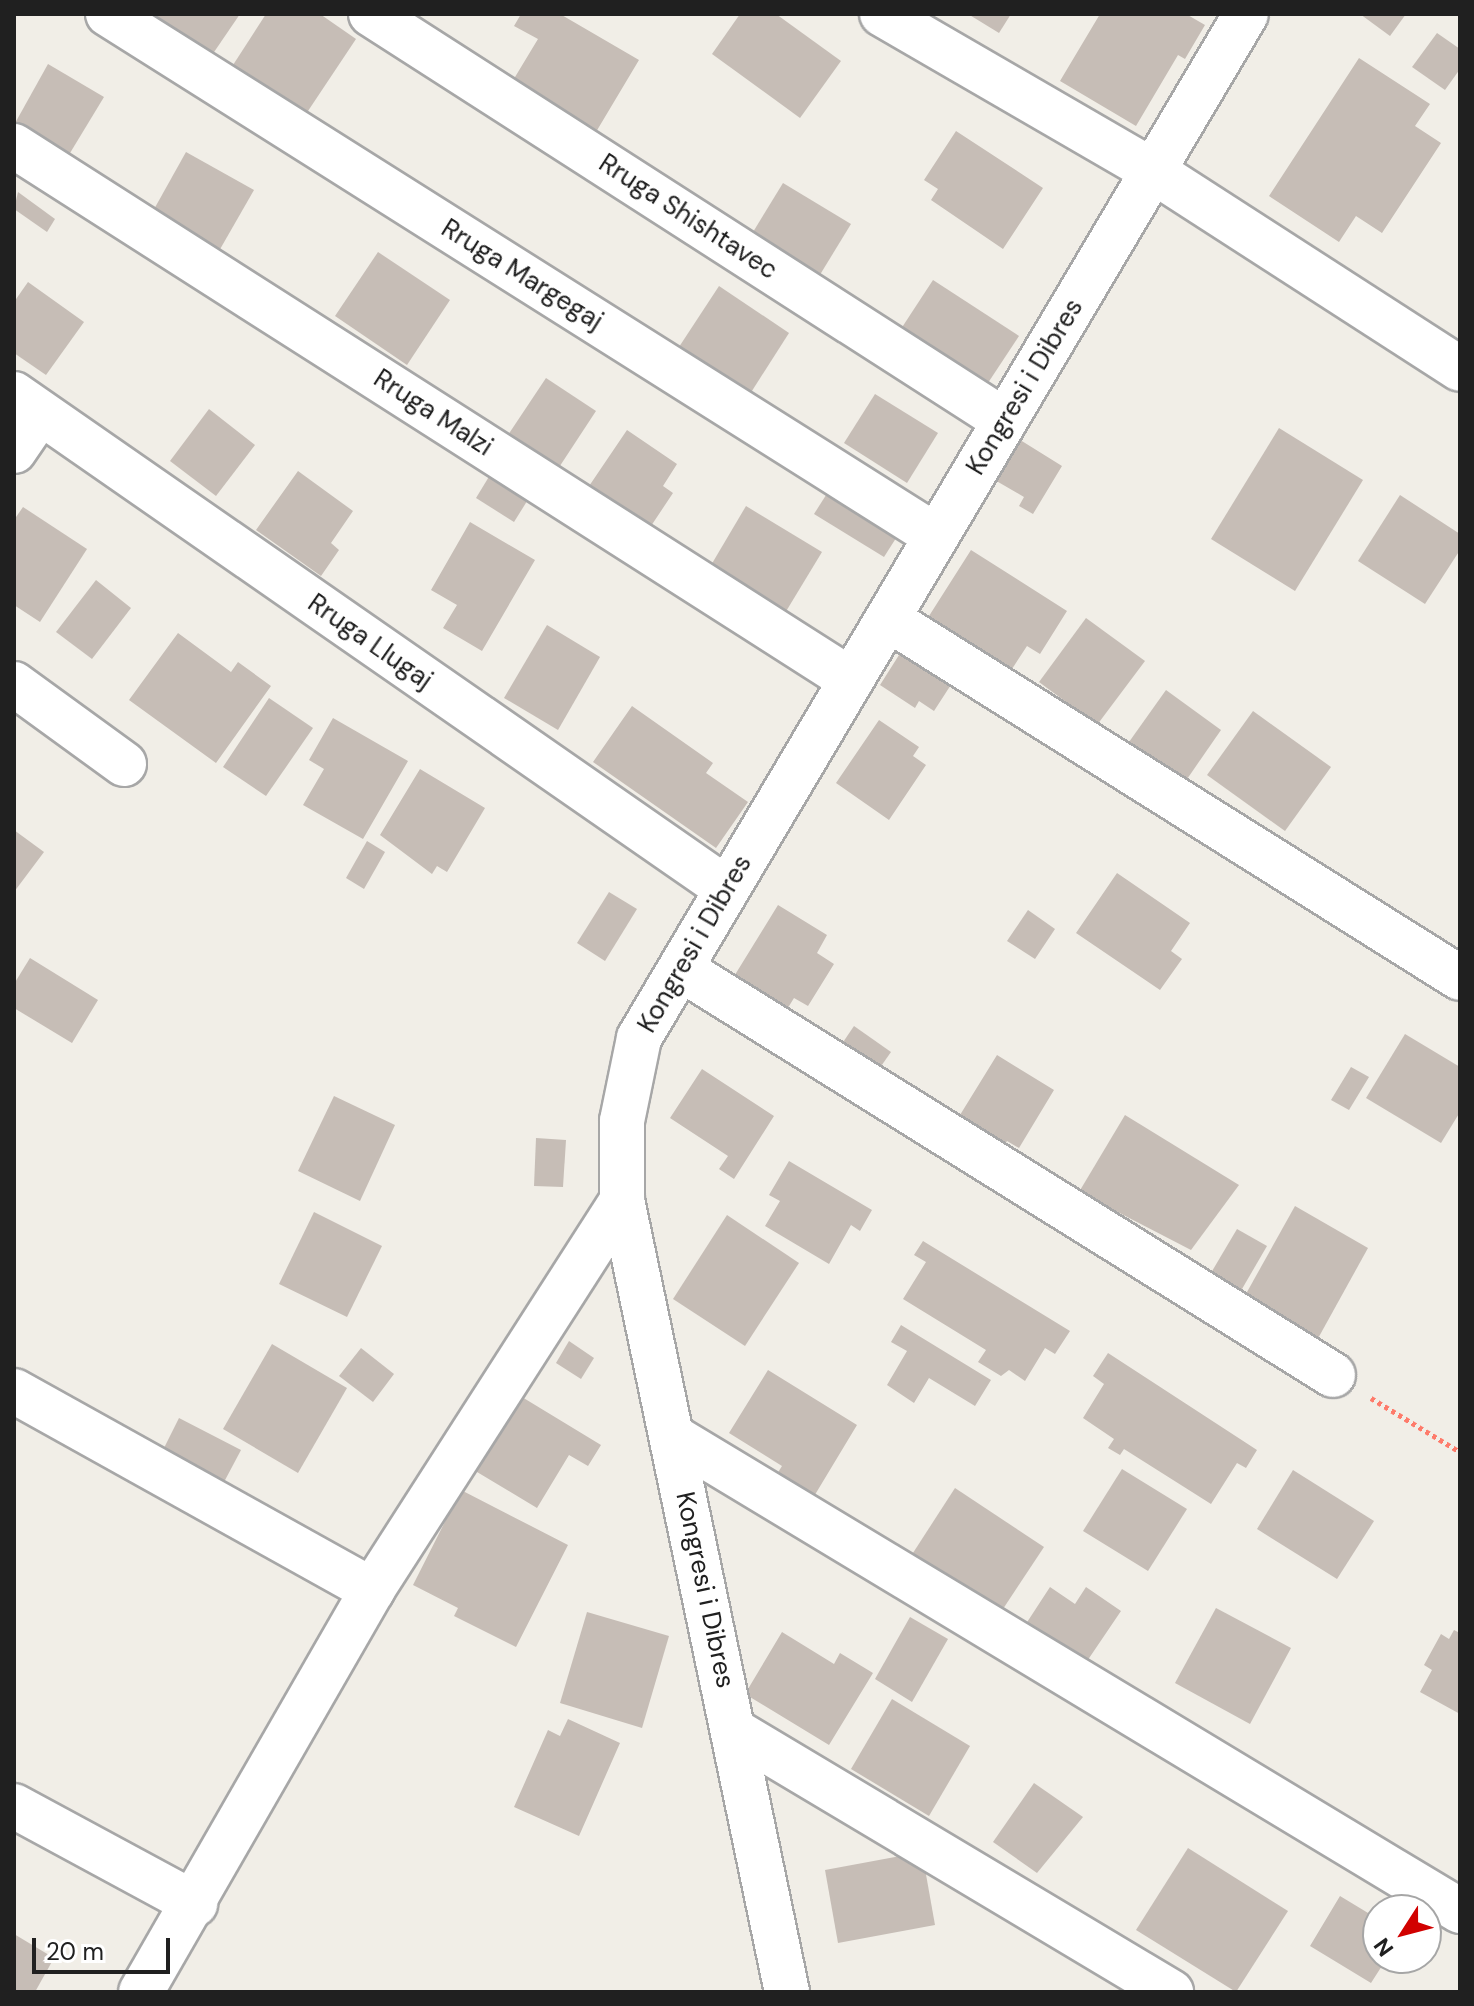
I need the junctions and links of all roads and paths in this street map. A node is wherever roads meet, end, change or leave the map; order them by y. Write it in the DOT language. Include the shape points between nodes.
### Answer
graph roads {
  1 [pos="108,14"];
  2 [pos="371,14"];
  3 [pos="882,14"];
  4 [pos="1233,19"];
  5 [pos="14,146"];
  6 [pos="1153,171"];
  7 [pos="1460,369"];
  8 [pos="27,403"];
  9 [pos="1005,421"];
  10 [pos="14,451"];
  11 [pos="936,536"];
  12 [pos="888,619"];
  13 [pos="851,680"];
  14 [pos="14,684"];
  15 [pos="124,764"];
  16 [pos="727,889"];
  17 [pos="681,969"];
  18 [pos="1460,978"];
  19 [pos="622,1200"];
  20 [pos="1333,1375"];
  21 [pos="14,1391"];
  22 [pos="672,1436"];
  23 [pos="1460,1452"];
  24 [pos="372,1590"];
  25 [pos="736,1732"];
  26 [pos="14,1806"];
  27 [pos="195,1904"];
  28 [pos="1460,1911"];
  29 [pos="141,1992"];
  30 [pos="787,1992"];
  31 [pos="1171,1992"];
  1 -- 11 [label="street, Rruga Margegaj"];
  2 -- 9 [label="street, Rruga Shishtavec"];
  3 -- 6 [label="street"];
  4 -- 6 [label="street, Kongresi i Dibres"];
  5 -- 13 [label="street, Rruga Malzi"];
  6 -- 7 [label="street"];
  6 -- 9 [label="street, Kongresi i Dibres"];
  8 -- 10 [label="street"];
  8 -- 16 [label="street, Rruga Llugaj"];
  9 -- 11 [label="street, Kongresi i Dibres"];
  11 -- 12 [label="street, Kongresi i Dibres"];
  12 -- 13 [label="street, Kongresi i Dibres"];
  12 -- 18 [label="street"];
  13 -- 16 [label="street, Kongresi i Dibres"];
  14 -- 15 [label="street"];
  16 -- 17 [label="street, Kongresi i Dibres"];
  17 -- 19 [label="street, Kongresi i Dibres" via="639,1038 622,1121"];
  17 -- 20 [label="street"];
  19 -- 22 [label="street, Kongresi i Dibres"];
  19 -- 24 [label="street"];
  20 -- 23 [label="path"];
  21 -- 24 [label="street"];
  22 -- 25 [label="street, Kongresi i Dibres"];
  22 -- 28 [label="street"];
  24 -- 27 [label="street"];
  25 -- 30 [label="street, Kongresi i Dibres"];
  25 -- 31 [label="street"];
  26 -- 27 [label="street"];
  27 -- 29 [label="street"];
}
